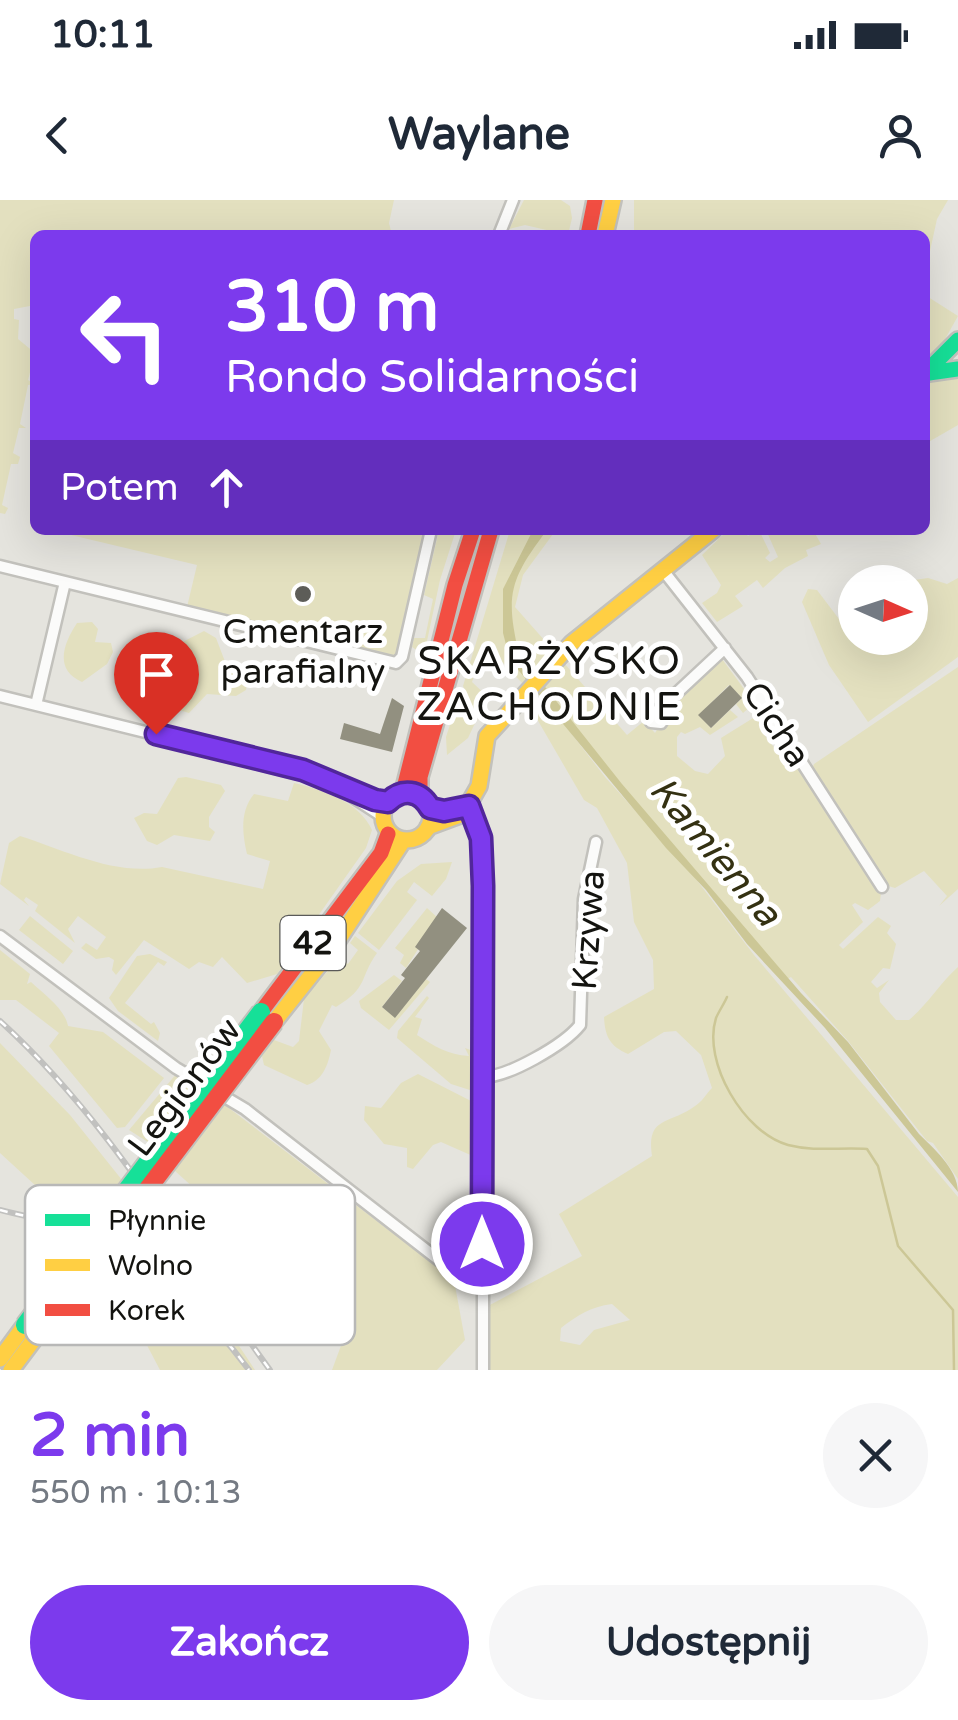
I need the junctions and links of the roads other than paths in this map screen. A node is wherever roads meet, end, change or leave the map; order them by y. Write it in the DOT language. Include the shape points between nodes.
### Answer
graph roads {
  1 [pos="513,200"];
  2 [pos="595,200"];
  3 [pos="613,200"];
  4 [pos="598,229"];
  5 [pos="502,230"];
  6 [pos="958,340"];
  7 [pos="930,369"];
  8 [pos="958,369"];
  9 [pos="930,373"];
  10 [pos="430,535"];
  11 [pos="472,535"];
  12 [pos="491,535"];
  13 [pos="706,535"];
  14 [pos="0,566"];
  15 [pos="662,569"];
  16 [pos="65,582"];
  17 [pos="726,648"];
  18 [pos="0,696"];
  19 [pos="666,704"];
  20 [pos="36,705"];
  21 [pos="469,806"];
  22 [pos="405,815"];
  23 [pos="596,842"];
  24 [pos="882,887"];
  25 [pos="0,936"];
  26 [pos="483,1077"];
  27 [pos="141,1185"];
  28 [pos="343,1185"];
  29 [pos="355,1194"];
  30 [pos="478,1261"];
  31 [pos="25,1336"];
  32 [pos="25,1343"];
  33 [pos="0,1359"];
  34 [pos="11,1370"];
  35 [pos="483,1370"];
  1 -- 5 [label="street"];
  2 -- 4 [label="main road"];
  3 -- 4 [label="main road"];
  6 -- 7 [label="main road"];
  8 -- 9 [label="main road"];
  10 -- 16 [label="street" via="396,663"];
  11 -- 22 [label="main road, 42" via="455,585"];
  12 -- 22 [label="main road, 42"];
  13 -- 15 [label="main road"];
  14 -- 16 [label="street"];
  15 -- 17 [label="street, Cicha"];
  15 -- 21 [label="main road" via="572,643 486,736"];
  16 -- 20 [label="street"];
  17 -- 19 [label="street"];
  17 -- 24 [label="street, Cicha"];
  18 -- 20 [label="street"];
  20 -- 22 [label="street" via="322,777"];
  21 -- 22 [label="main road" via="458,819"];
  21 -- 26 [label="street" via="481,838"];
  22 -- 27 [label="main road, Legionów / 42, bridge" via="267,1017"];
  23 -- 26 [label="street, Krzywa" via="583,912 580,1026 505,1074"];
  25 -- 28 [label="street"];
  26 -- 30 [label="street"];
  29 -- 30 [label="street" via="440,1260 462,1268"];
  30 -- 35 [label="street"];
  31 -- 33 [label="main road, Legionów / 42"];
  32 -- 34 [label="main road, Legionów / 42"];
}
